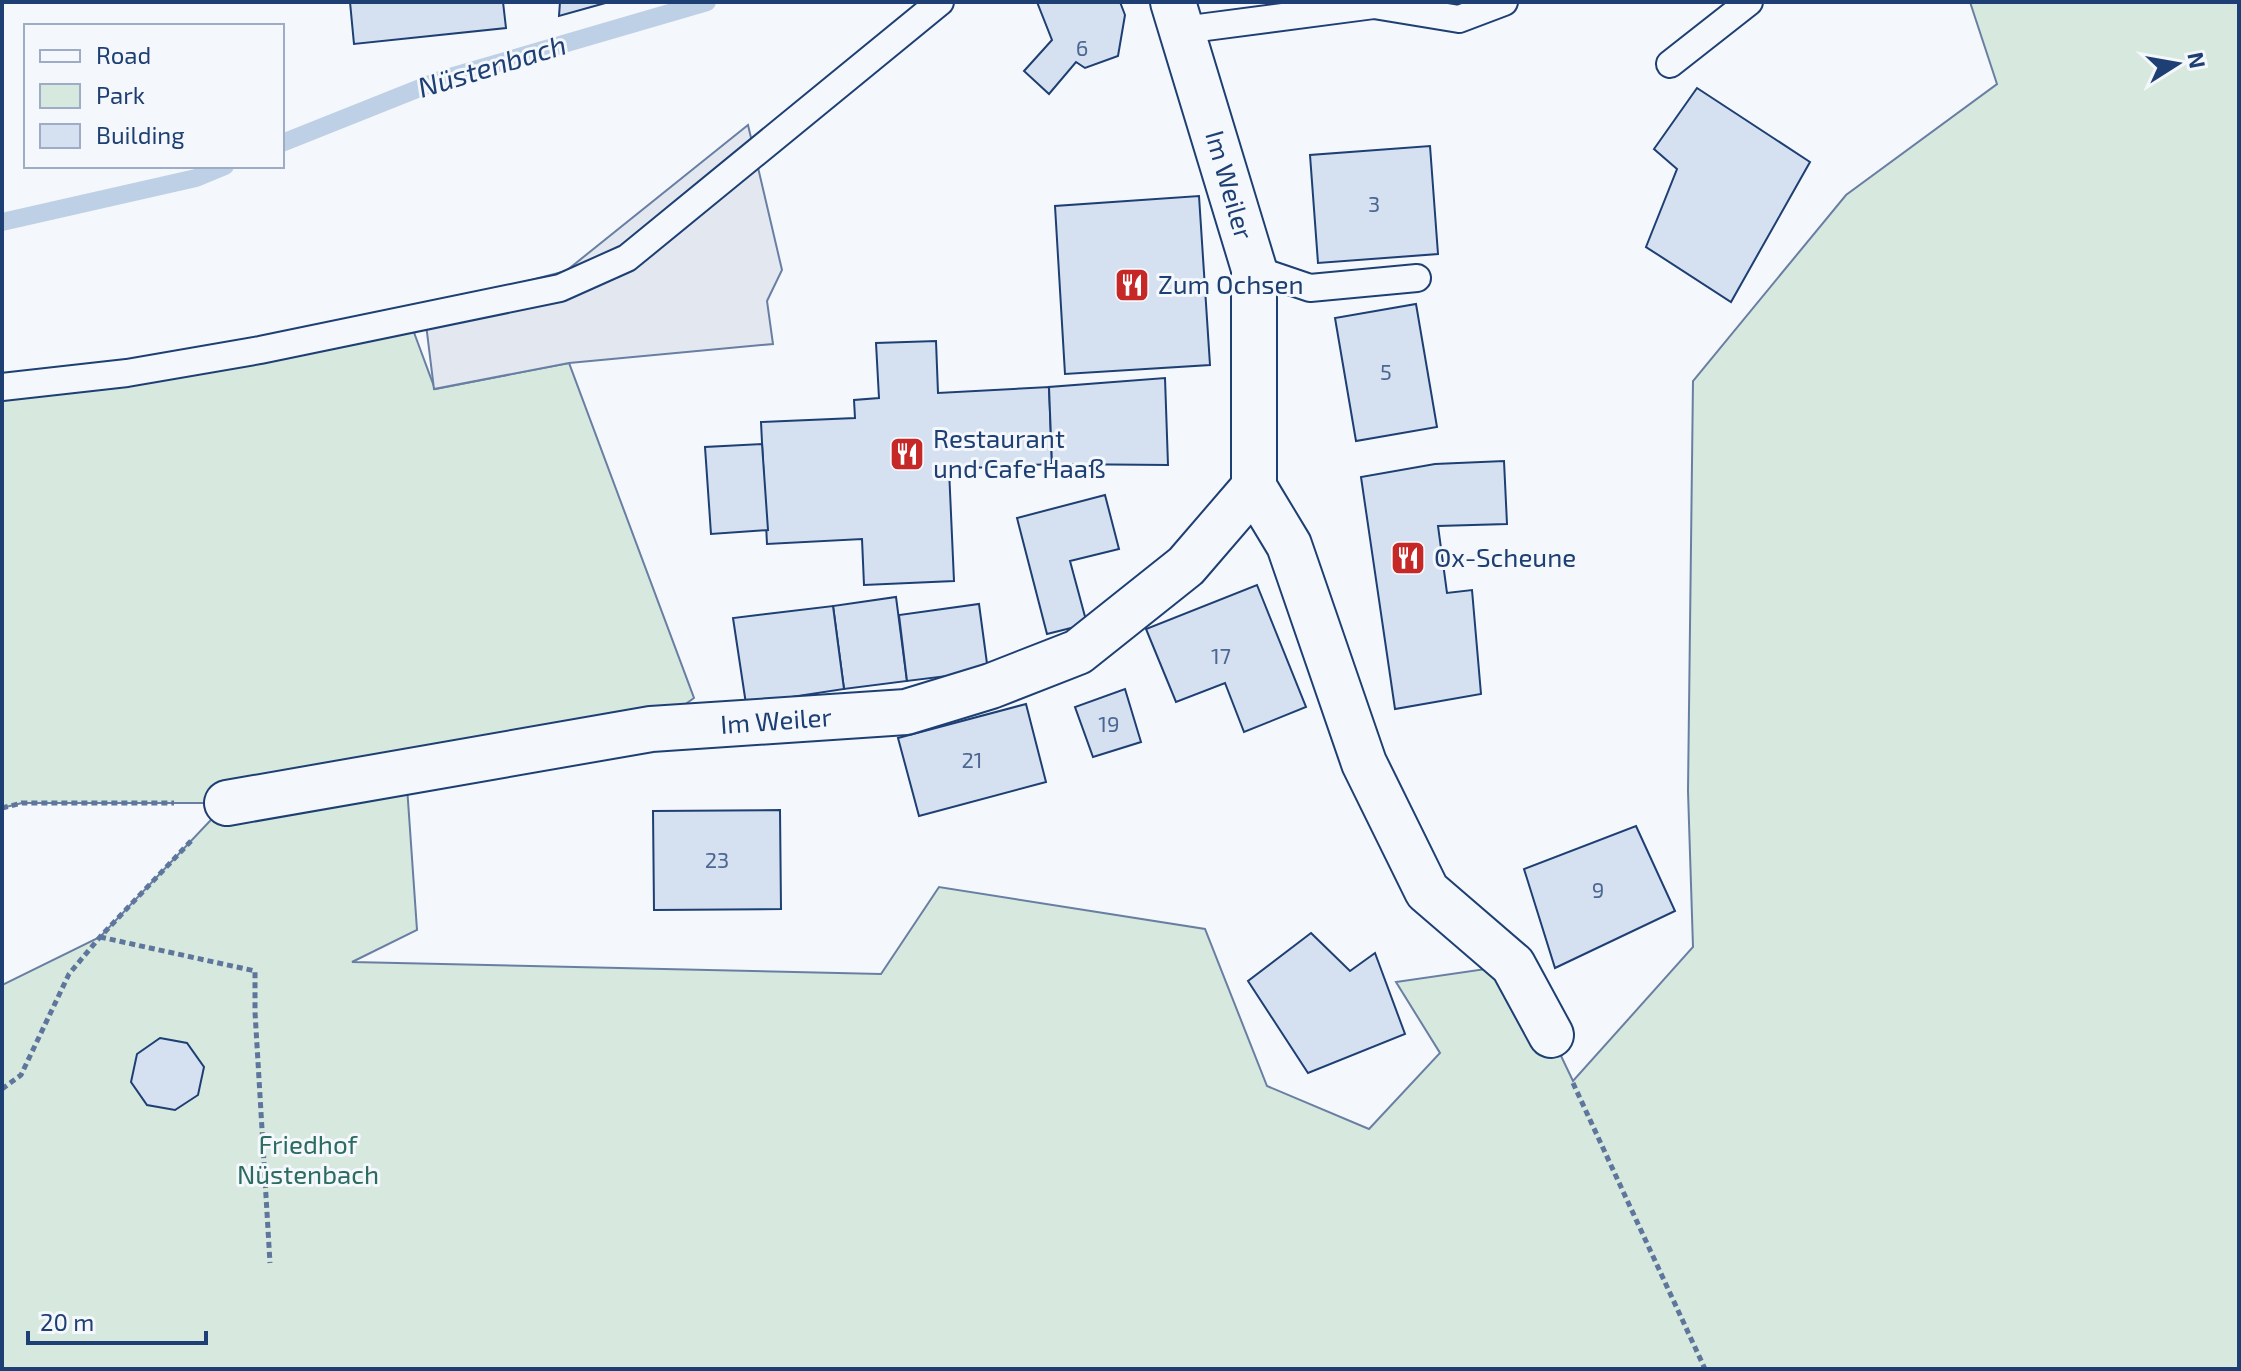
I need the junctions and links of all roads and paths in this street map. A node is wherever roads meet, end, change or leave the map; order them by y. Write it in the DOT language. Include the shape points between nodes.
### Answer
graph roads {
  1 [pos="940,2"];
  2 [pos="1504,2"];
  3 [pos="1749,2"];
  4 [pos="1178,16"];
  5 [pos="1670,64"];
  6 [pos="1254,269"];
  7 [pos="1417,278"];
  8 [pos="2,387"];
  9 [pos="1254,487"];
  10 [pos="227,803"];
  11 [pos="2,808"];
  12 [pos="100,937"];
  13 [pos="1551,1035"];
  14 [pos="2,1089"];
  15 [pos="270,1263"];
  16 [pos="1705,1369"];
  1 -- 8 [label="lane" via="627,258 560,288 260,350"];
  2 -- 4 [label="lane, Im Weiler" via="1459,19 1374,5"];
  3 -- 5 [label="lane"];
  4 -- 6 [label="street, Im Weiler"];
  6 -- 7 [label="lane" via="1310,288"];
  6 -- 9 [label="street, Im Weiler"];
  9 -- 10 [label="street, Im Weiler" via="1186,566 1078,652 991,686 906,712 651,729"];
  9 -- 13 [label="street" via="1289,545 1364,763 1427,891 1513,965"];
  10 -- 11 [label="path" via="22,803"];
  10 -- 12 [label="path"];
  12 -- 14 [label="path" via="69,974 21,1075"];
  12 -- 15 [label="path" via="255,971"];
  13 -- 16 [label="path"];
}
